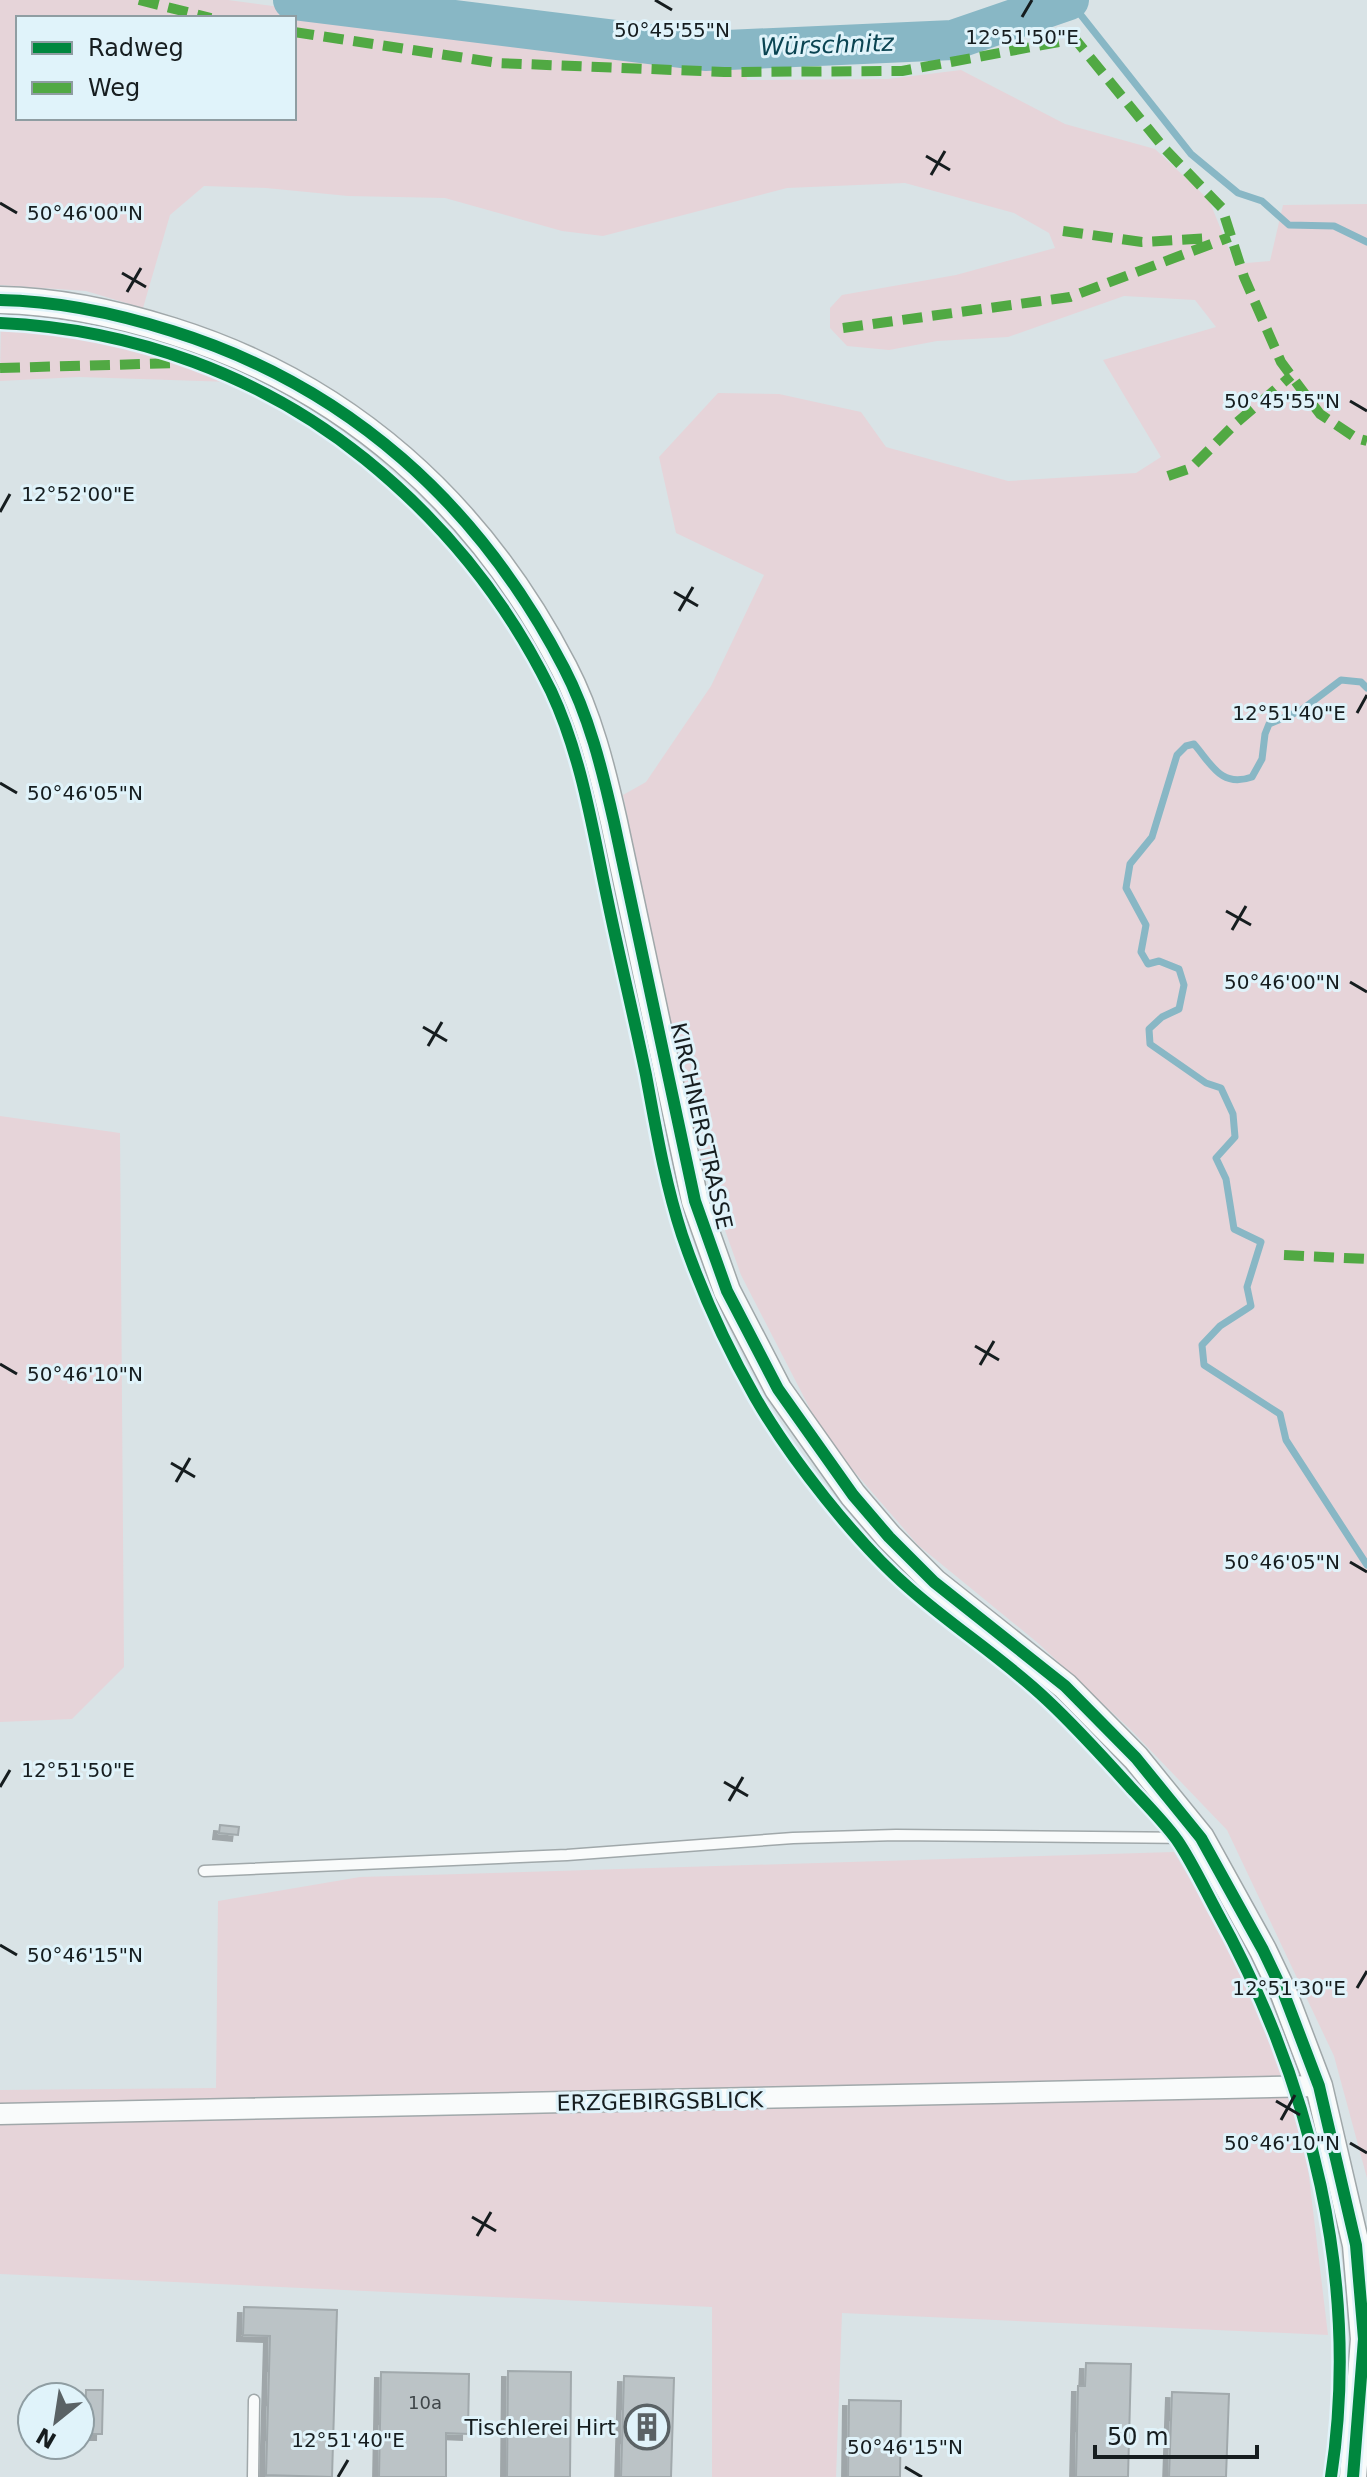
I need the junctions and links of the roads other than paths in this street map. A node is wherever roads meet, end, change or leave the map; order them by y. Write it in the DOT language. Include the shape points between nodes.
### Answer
graph roads {
  1 [pos="0,300"];
  2 [pos="1201,1838"];
  3 [pos="204,1871"];
  4 [pos="1319,2086"];
  5 [pos="0,2114"];
  6 [pos="254,2400"];
  7 [pos="253,2477"];
  8 [pos="1353,2477"];
  1 -- 2 [label="street, KIRCHNERSTRASSE" via="70,304 126,316 216,345 287,377 391,447 485,545 536,619 586,719 602,767 695,1201 727,1291 778,1389 889,1537 934,1582 1096,1715"];
  2 -- 3 [label="lane" via="793,1838 567,1855"];
  2 -- 4 [label="street, KIRCHNERSTRASSE" via="1263,1950"];
  4 -- 5 [label="street, ERZGEBIRGSBLICK"];
  4 -- 8 [label="street, KIRCHNERSTRASSE" via="1356,2245 1364,2339"];
  6 -- 7 [label="lane"];
}
